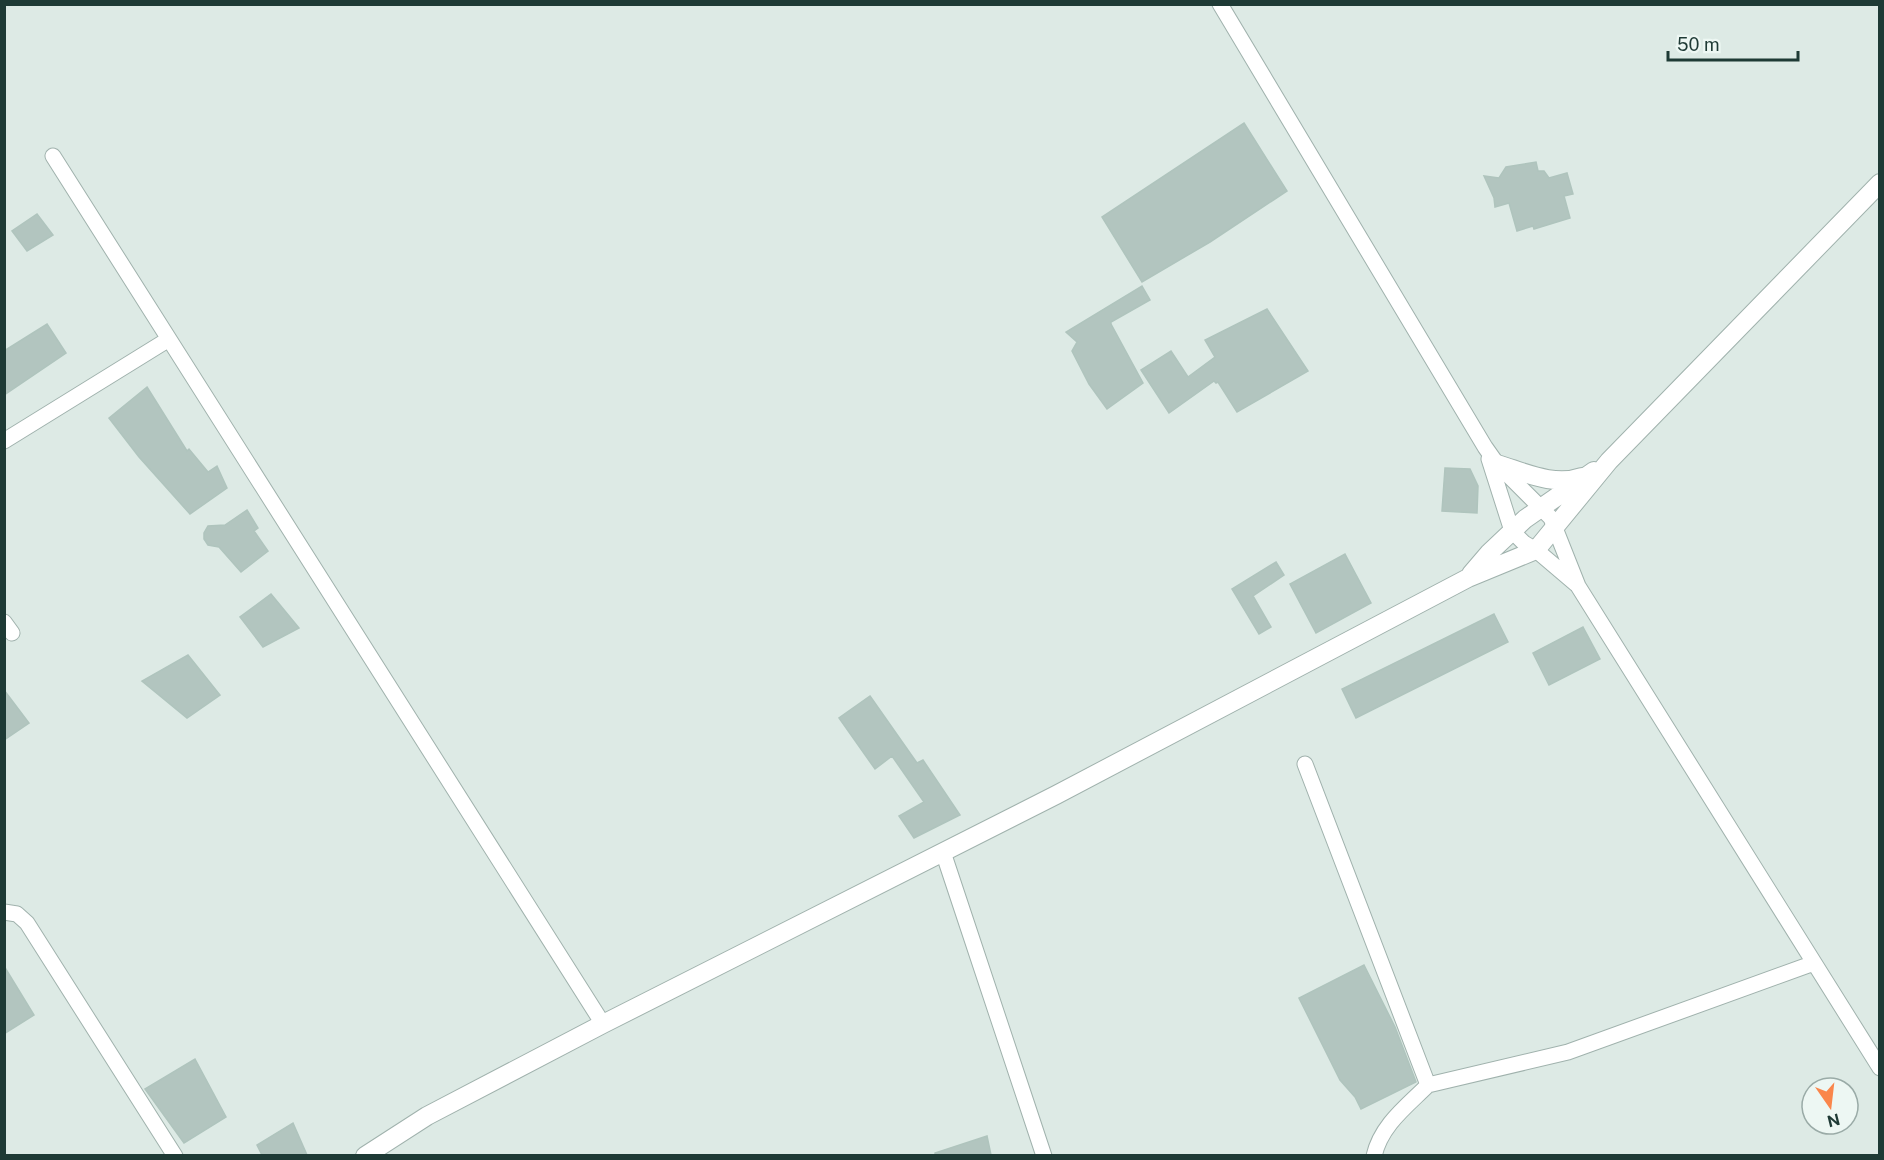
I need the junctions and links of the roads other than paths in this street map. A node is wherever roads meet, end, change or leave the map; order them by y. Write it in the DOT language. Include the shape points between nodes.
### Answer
graph roads {
  1 [pos="1220,4"];
  2 [pos="53,156"];
  3 [pos="1880,183"];
  4 [pos="169,339"];
  5 [pos="4,441"];
  6 [pos="1485,447"];
  7 [pos="1609,461"];
  8 [pos="1497,464"];
  9 [pos="1589,475"];
  10 [pos="1541,508"];
  11 [pos="1555,529"];
  12 [pos="1512,531"];
  13 [pos="1536,550"];
  14 [pos="1468,578"];
  15 [pos="1578,586"];
  16 [pos="1305,764"];
  17 [pos="943,852"];
  18 [pos="4,912"];
  19 [pos="1814,963"];
  20 [pos="603,1024"];
  21 [pos="1880,1068"];
  22 [pos="1428,1085"];
  23 [pos="175,1155"];
  24 [pos="365,1155"];
  25 [pos="1044,1155"];
  26 [pos="1374,1155"];
  1 -- 6 [label="street"];
  2 -- 4 [label="street"];
  3 -- 7 [label="street"];
  4 -- 5 [label="street"];
  4 -- 20 [label="street"];
  6 -- 8 [label="street"];
  6 -- 12 [label="street"];
  7 -- 9 [label="street"];
  7 -- 11 [label="street"];
  8 -- 9 [label="street" via="1562,481"];
  8 -- 10 [label="street"];
  9 -- 10 [label="street"];
  10 -- 11 [label="street"];
  10 -- 12 [label="street"];
  11 -- 13 [label="street"];
  11 -- 15 [label="street"];
  12 -- 13 [label="street"];
  12 -- 14 [label="street"];
  13 -- 14 [label="street"];
  13 -- 15 [label="street"];
  14 -- 17 [label="street"];
  15 -- 19 [label="street"];
  16 -- 22 [label="street"];
  17 -- 20 [label="street"];
  17 -- 25 [label="street"];
  18 -- 23 [label="street" via="17,914 27,923"];
  19 -- 21 [label="street"];
  19 -- 22 [label="street" via="1568,1052"];
  20 -- 24 [label="street" via="427,1116"];
  22 -- 26 [label="street" via="1387,1126"];
}
